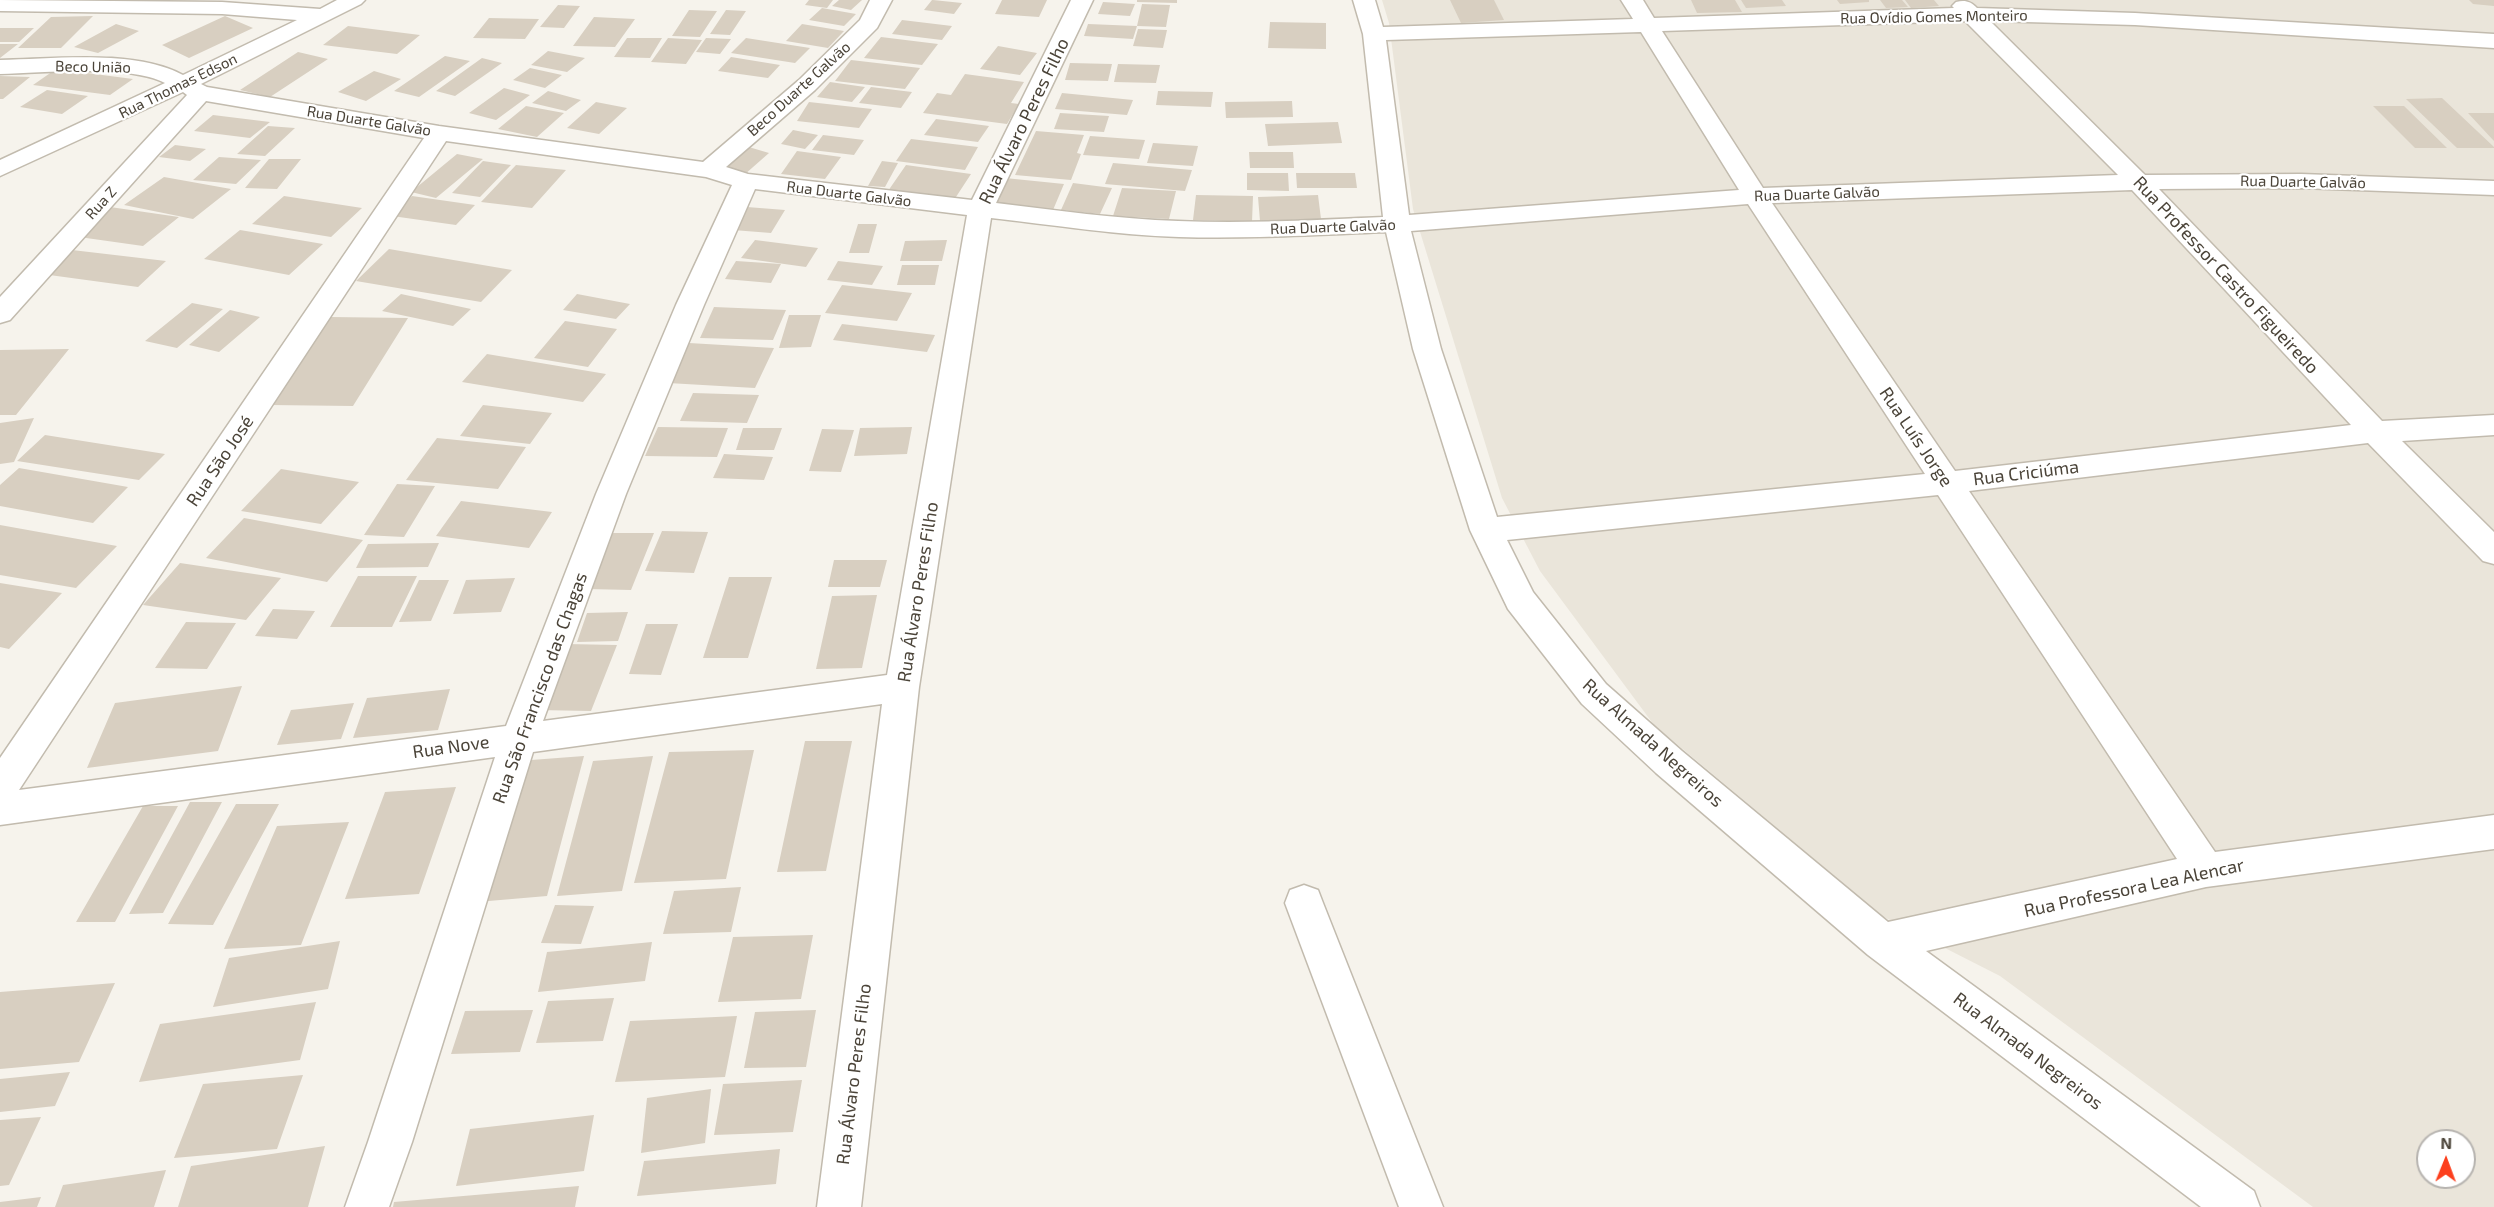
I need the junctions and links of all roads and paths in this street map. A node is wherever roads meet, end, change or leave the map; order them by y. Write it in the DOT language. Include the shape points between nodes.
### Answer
graph roads {
  1 [pos="354,0"];
  2 [pos="881,0"];
  3 [pos="1082,0"];
  4 [pos="1364,0"];
  5 [pos="1632,0"];
  6 [pos="2,5"];
  7 [pos="1964,7"];
  8 [pos="322,15"];
  9 [pos="1648,24"];
  10 [pos="1374,33"];
  11 [pos="2494,41"];
  12 [pos="0,67"];
  13 [pos="191,89"];
  14 [pos="439,133"];
  15 [pos="0,170"];
  16 [pos="708,170"];
  17 [pos="746,181"];
  18 [pos="2138,182"];
  19 [pos="2494,188"];
  20 [pos="1755,196"];
  21 [pos="980,210"];
  22 [pos="1397,224"];
  23 [pos="0,314"];
  24 [pos="2494,425"];
  25 [pos="2375,432"];
  26 [pos="1946,483"];
  27 [pos="1486,530"];
  28 [pos="2494,552"];
  29 [pos="902,687"];
  30 [pos="519,738"];
  31 [pos="0,788"];
  32 [pos="0,809"];
  33 [pos="2494,832"];
  34 [pos="2206,870"];
  35 [pos="1304,903"];
  36 [pos="1882,942"];
  37 [pos="367,1207"];
  38 [pos="839,1207"];
  39 [pos="1421,1207"];
  40 [pos="2238,1207"];
  1 -- 8 [label="street, Rua Thomas Edson"];
  2 -- 16 [label="street, Beco Duarte Galvão" via="869,23 807,85"];
  3 -- 21 [label="street, Rua Álvaro Peres Filho"];
  4 -- 10 [label="street, Rua Almada Negreiros"];
  5 -- 9 [label="street, Rua Luís Jorge"];
  6 -- 8 [label="street" via="222,8"];
  7 -- 9 [label="street, Rua Ovídio Gomes Monteiro"];
  7 -- 11 [label="street, Rua Ovídio Gomes Monteiro"];
  7 -- 18 [label="street, Rua Professor Castro Figueiredo"];
  8 -- 13 [label="street, Rua Thomas Edson"];
  9 -- 10 [label="street, Rua Ovídio Gomes Monteiro"];
  9 -- 20 [label="street, Rua Luís Jorge"];
  10 -- 22 [label="street, Rua Almada Negreiros"];
  12 -- 13 [label="street, Beco União" via="126,65 163,73"];
  13 -- 14 [label="street, Rua Duarte Galvão"];
  13 -- 15 [label="street, Rua Thomas Edson"];
  13 -- 23 [label="street, Rua Z"];
  14 -- 16 [label="street, Rua Duarte Galvão"];
  14 -- 31 [label="street, Rua São José"];
  16 -- 17 [label="street, Rua Duarte Galvão"];
  17 -- 21 [label="street, Rua Duarte Galvão"];
  17 -- 30 [label="street, Rua São Francisco das Chagas" via="611,494"];
  18 -- 19 [label="street, Rua Duarte Galvão" via="2301,181"];
  18 -- 20 [label="street, Rua Duarte Galvão"];
  18 -- 25 [label="street, Rua Professor Castro Figueiredo"];
  20 -- 22 [label="street, Rua Duarte Galvão"];
  20 -- 26 [label="street, Rua Luís Jorge"];
  21 -- 22 [label="street, Rua Duarte Galvão" via="1177,229 1266,230"];
  21 -- 29 [label="street, Rua Álvaro Peres Filho"];
  22 -- 27 [label="street, Rua Almada Negreiros" via="1427,349"];
  24 -- 25 [label="street, Rua Criciúma"];
  25 -- 26 [label="street, Rua Criciúma"];
  25 -- 28 [label="street, Rua Professor Castro Figueiredo"];
  26 -- 27 [label="street, Rua Criciúma"];
  26 -- 34 [label="street, Rua Luís Jorge"];
  27 -- 36 [label="street, Rua Almada Negreiros" via="1520,600 1594,694"];
  29 -- 30 [label="street, Rua Nove"];
  29 -- 38 [label="street, Rua Álvaro Peres Filho"];
  30 -- 32 [label="street, Rua Nove"];
  30 -- 37 [label="street, Rua São Francisco das Chagas"];
  33 -- 34 [label="street, Rua Professora Lea Alencar"];
  34 -- 36 [label="street, Rua Professora Lea Alencar"];
  35 -- 39 [label="street"];
  36 -- 40 [label="street, Rua Almada Negreiros"];
}
